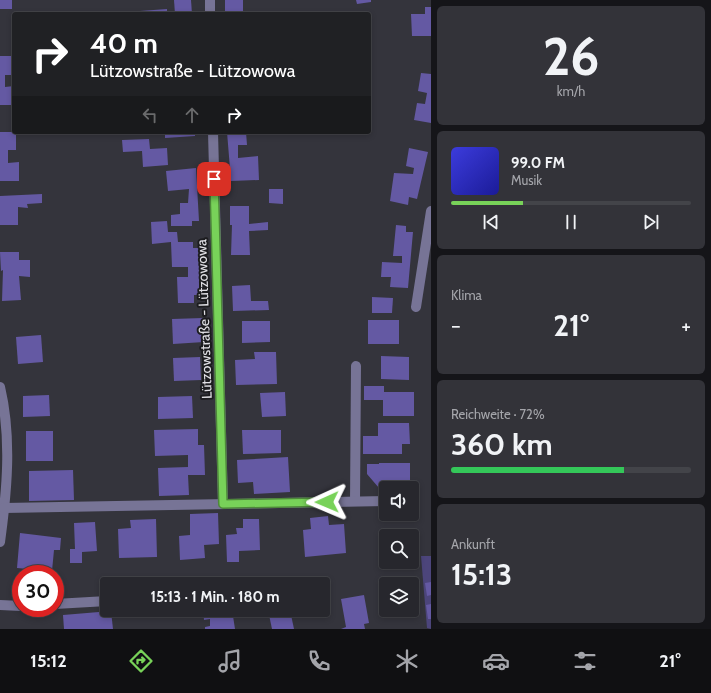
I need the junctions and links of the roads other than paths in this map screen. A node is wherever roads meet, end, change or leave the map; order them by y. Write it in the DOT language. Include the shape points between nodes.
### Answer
graph roads {
  1 [pos="210,0"];
  2 [pos="210,12"];
  3 [pos="213,134"];
  4 [pos="431,211"];
  5 [pos="416,307"];
  6 [pos="356,366"];
  7 [pos="0,387"];
  8 [pos="355,501"];
  9 [pos="379,501"];
  10 [pos="223,504"];
  11 [pos="4,508"];
  12 [pos="0,542"];
  13 [pos="100,601"];
  14 [pos="64,603"];
  15 [pos="0,605"];
  16 [pos="12,606"];
  1 -- 2 [label="street"];
  3 -- 10 [label="street, Lützowstraße - Lützowowa"];
  4 -- 5 [label="street"];
  6 -- 8 [label="street"];
  7 -- 11 [label="street" via="4,401 8,453"];
  8 -- 9 [label="street"];
  8 -- 10 [label="street"];
  10 -- 11 [label="street"];
  11 -- 12 [label="street"];
  13 -- 14 [label="street"];
  15 -- 16 [label="street"];
}
